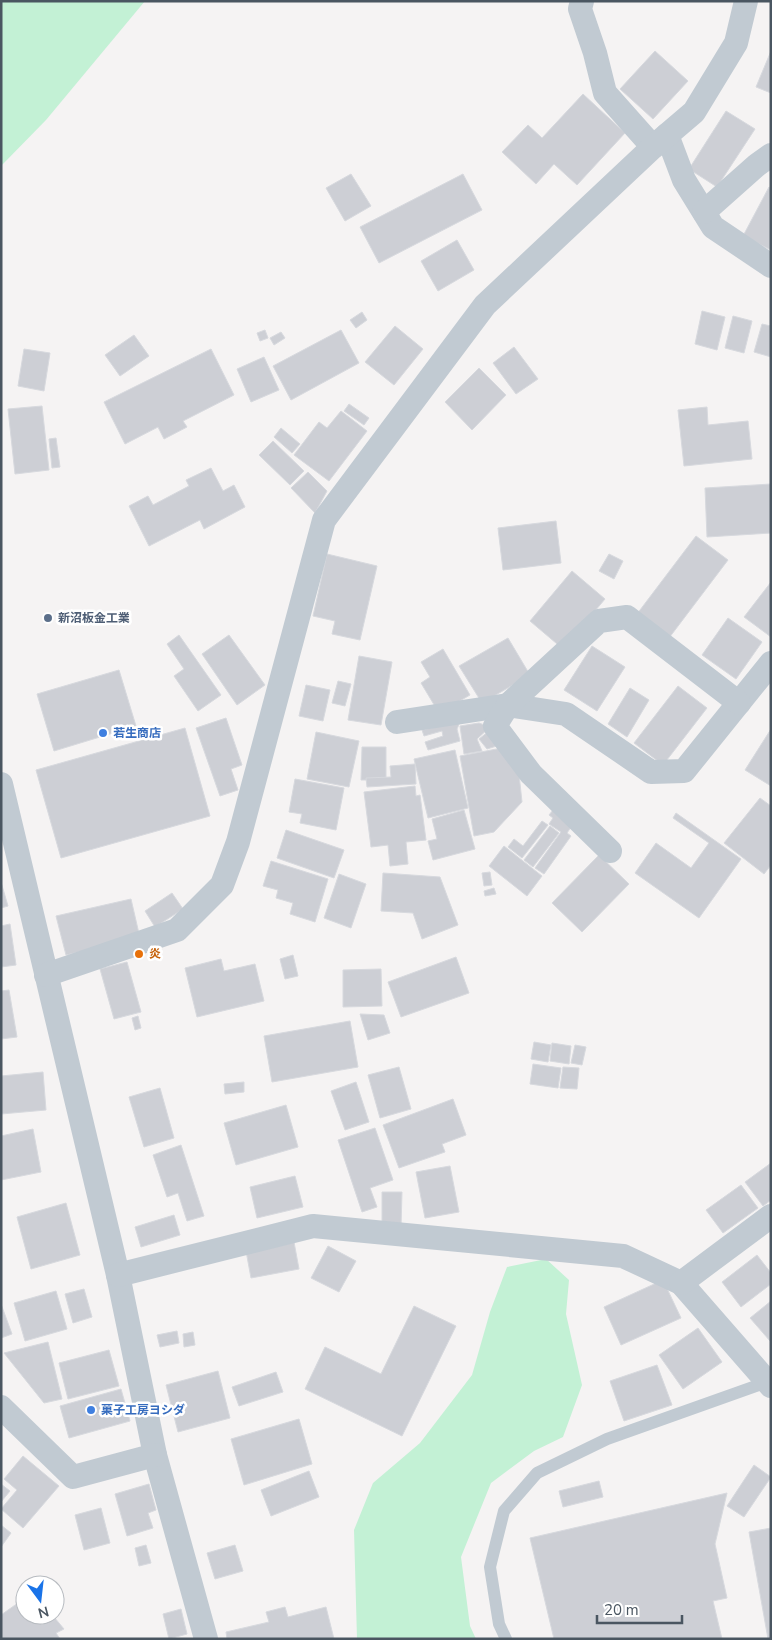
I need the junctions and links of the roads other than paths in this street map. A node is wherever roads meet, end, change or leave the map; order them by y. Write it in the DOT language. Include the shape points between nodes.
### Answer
graph roads {
  1 [pos="582,1"];
  2 [pos="746,1"];
  3 [pos="660,141"];
  4 [pos="771,155"];
  5 [pos="704,212"];
  6 [pos="771,266"];
  7 [pos="771,663"];
  8 [pos="739,702"];
  9 [pos="508,706"];
  10 [pos="397,722"];
  11 [pos="1,784"];
  12 [pos="610,851"];
  13 [pos="46,975"];
  14 [pos="771,1216"];
  15 [pos="118,1275"];
  16 [pos="681,1283"];
  17 [pos="769,1384"];
  18 [pos="1,1407"];
  19 [pos="155,1454"];
  20 [pos="206,1639"];
  21 [pos="506,1639"];
  1 -- 3 [label="street" via="580,8 605,93"];
  2 -- 3 [label="street" via="736,42 694,112"];
  3 -- 5 [label="street"];
  3 -- 13 [label="street" via="485,305 324,520 238,842 222,885 177,930"];
  4 -- 5 [label="street"];
  5 -- 6 [label="street" via="713,227"];
  7 -- 8 [label="street"];
  8 -- 9 [label="street" via="684,771 651,772 566,714"];
  8 -- 9 [label="street" via="627,617 599,621"];
  9 -- 10 [label="street"];
  9 -- 12 [label="street" via="495,726 531,774"];
  11 -- 13 [label="street"];
  13 -- 15 [label="street"];
  14 -- 16 [label="street"];
  15 -- 16 [label="street" via="313,1226 622,1256"];
  15 -- 19 [label="street"];
  16 -- 17 [label="street"];
  17 -- 21 [label="lane" via="607,1439 537,1473 504,1511 490,1567 499,1624"];
  18 -- 19 [label="street" via="73,1477"];
  19 -- 20 [label="street"];
}
